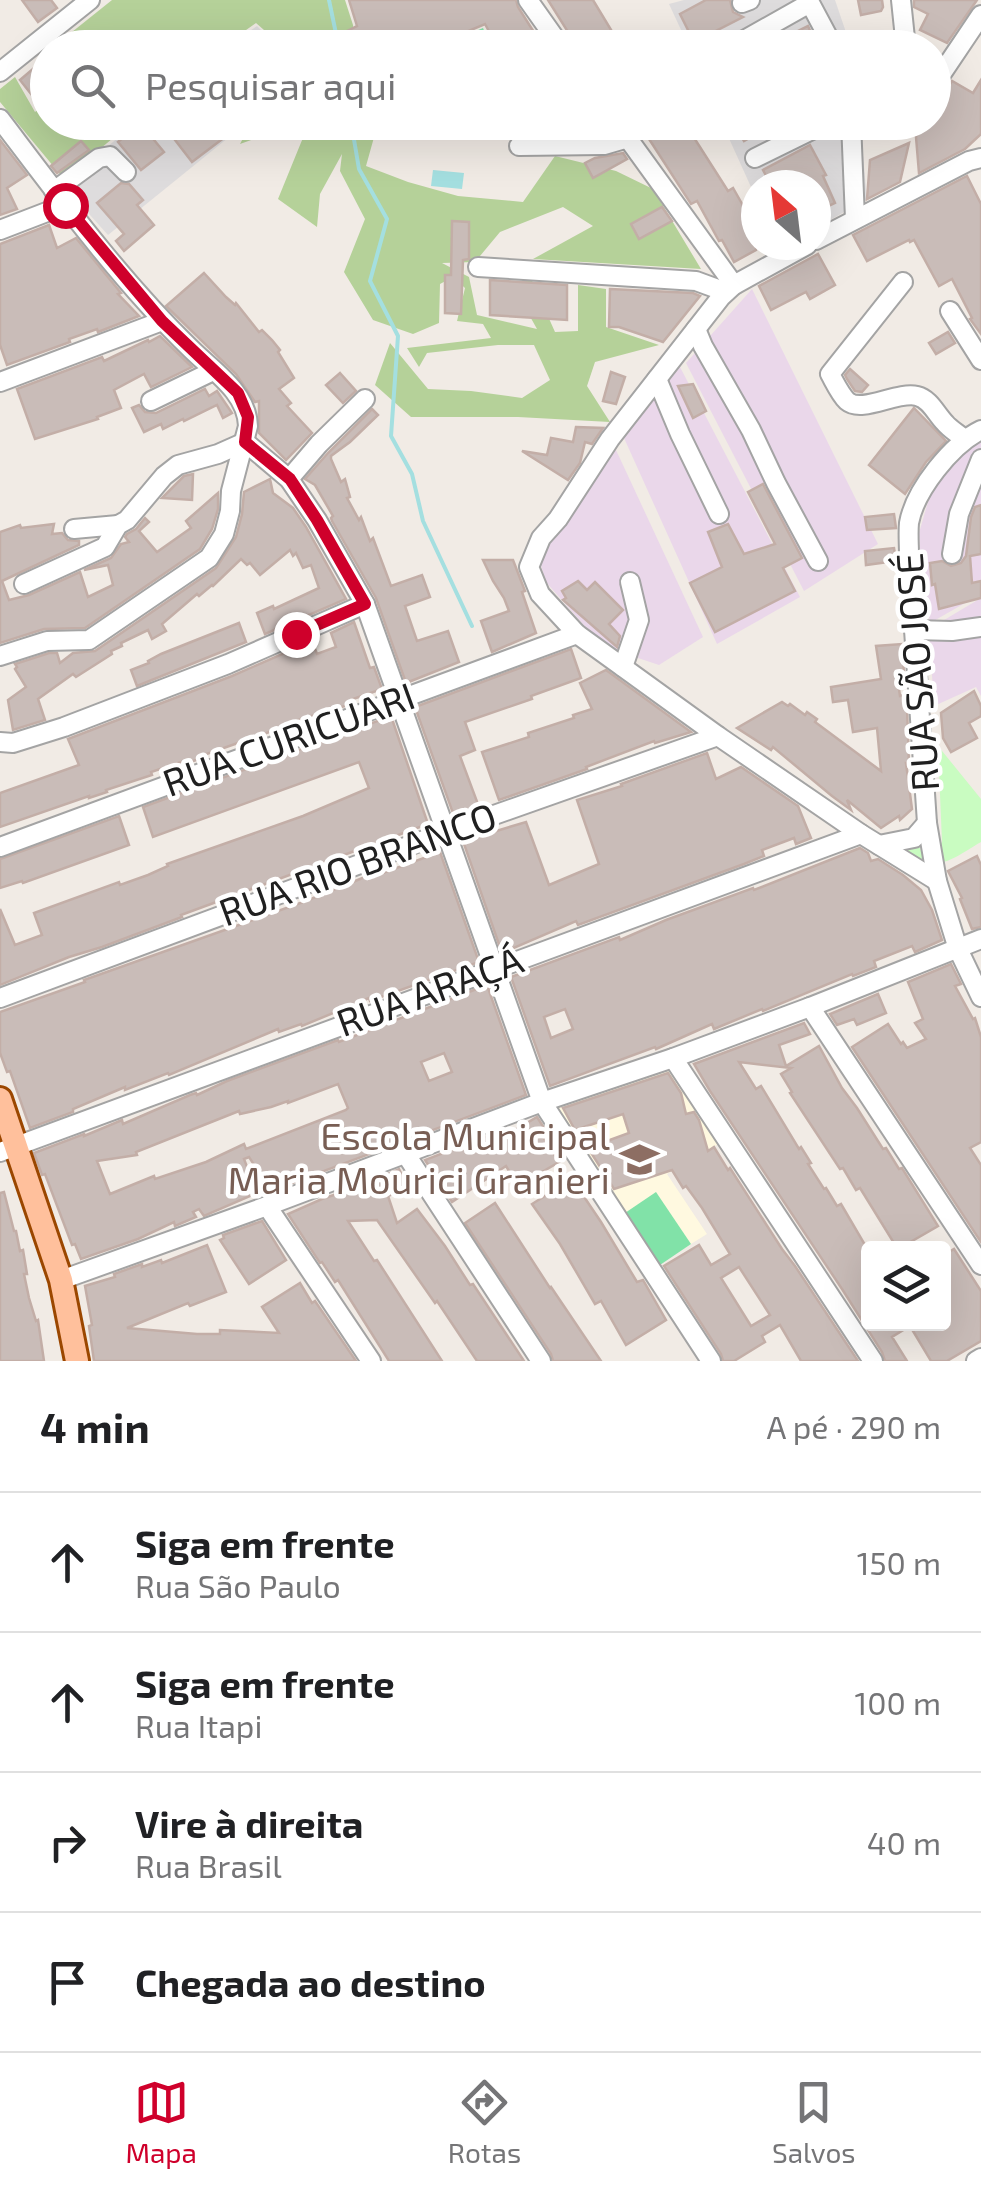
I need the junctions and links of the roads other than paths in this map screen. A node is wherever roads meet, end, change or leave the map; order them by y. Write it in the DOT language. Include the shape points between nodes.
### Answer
graph roads {
  1 [pos="90,0"];
  2 [pos="528,0"];
  3 [pos="901,0"];
  4 [pos="810,2"];
  5 [pos="981,16"];
  6 [pos="52,30"];
  7 [pos="549,30"];
  8 [pos="778,30"];
  9 [pos="825,30"];
  10 [pos="904,30"];
  11 [pos="30,48"];
  12 [pos="951,60"];
  13 [pos="0,72"];
  14 [pos="0,119"];
  15 [pos="609,140"];
  16 [pos="629,140"];
  17 [pos="789,140"];
  18 [pos="852,140"];
  19 [pos="519,146"];
  20 [pos="756,158"];
  21 [pos="981,158"];
  22 [pos="126,172"];
  23 [pos="60,198"];
  24 [pos="855,219"];
  25 [pos="0,230"];
  26 [pos="831,232"];
  27 [pos="780,260"];
  28 [pos="478,267"];
  29 [pos="903,282"];
  30 [pos="730,288"];
  31 [pos="950,312"];
  32 [pos="162,321"];
  33 [pos="696,329"];
  34 [pos="981,360"];
  35 [pos="213,371"];
  36 [pos="657,379"];
  37 [pos="0,382"];
  38 [pos="365,399"];
  39 [pos="150,401"];
  40 [pos="981,430"];
  41 [pos="963,438"];
  42 [pos="245,442"];
  43 [pos="981,458"];
  44 [pos="290,479"];
  45 [pos="720,514"];
  46 [pos="118,526"];
  47 [pos="74,529"];
  48 [pos="952,554"];
  49 [pos="818,560"];
  50 [pos="630,582"];
  51 [pos="24,584"];
  52 [pos="365,604"];
  53 [pos="981,627"];
  54 [pos="914,630"];
  55 [pos="577,634"];
  56 [pos="0,656"];
  57 [pos="623,667"];
  58 [pos="400,700"];
  59 [pos="718,736"];
  60 [pos="0,742"];
  61 [pos="928,822"];
  62 [pos="446,832"];
  63 [pos="861,834"];
  64 [pos="879,845"];
  65 [pos="0,847"];
  66 [pos="937,881"];
  67 [pos="981,939"];
  68 [pos="958,949"];
  69 [pos="494,968"];
  70 [pos="981,997"];
  71 [pos="0,998"];
  72 [pos="810,1007"];
  73 [pos="673,1058"];
  74 [pos="0,1099"];
  75 [pos="542,1102"];
  76 [pos="8,1148"];
  77 [pos="405,1153"];
  78 [pos="267,1206"];
  79 [pos="981,1265"];
  80 [pos="61,1280"];
  81 [pos="77,1361"];
  82 [pos="371,1361"];
  83 [pos="541,1361"];
  84 [pos="710,1361"];
  85 [pos="873,1361"];
  1 -- 6 [label="street"];
  2 -- 7 [label="street"];
  3 -- 10 [label="street"];
  4 -- 8 [label="street"];
  4 -- 9 [label="street"];
  5 -- 12 [label="street"];
  11 -- 13 [label="street"];
  14 -- 23 [label="street"];
  15 -- 19 [label="street"];
  16 -- 30 [label="street"];
  17 -- 20 [label="street"];
  18 -- 24 [label="street"];
  21 -- 24 [label="street"];
  22 -- 23 [label="street" via="110,156 99,158"];
  23 -- 25 [label="street"];
  23 -- 32 [label="street"];
  24 -- 26 [label="street"];
  27 -- 30 [label="street"];
  28 -- 30 [label="street"];
  29 -- 41 [label="street" via="830,374 853,405 894,396 926,400"];
  30 -- 33 [label="street"];
  31 -- 34 [label="street"];
  32 -- 35 [label="street"];
  32 -- 37 [label="street"];
  33 -- 36 [label="street"];
  33 -- 49 [label="street"];
  35 -- 39 [label="street"];
  35 -- 42 [label="street" via="238,393 248,426"];
  36 -- 45 [label="street"];
  36 -- 55 [label="street" via="541,538 529,566 540,594"];
  38 -- 44 [label="street"];
  40 -- 41 [label="street, RUA SÃO JOSÉ"];
  41 -- 54 [label="street, RUA SÃO JOSÉ" via="921,492 910,521"];
  42 -- 44 [label="street"];
  42 -- 46 [label="street" via="178,465"];
  42 -- 56 [label="street" via="224,534 209,558 89,640 47,641"];
  43 -- 48 [label="street"];
  44 -- 52 [label="street"];
  46 -- 47 [label="street"];
  46 -- 51 [label="street" via="105,547"];
  50 -- 57 [label="street" via="639,620"];
  52 -- 58 [label="street"];
  52 -- 60 [label="street" via="64,728"];
  53 -- 54 [label="street"];
  54 -- 61 [label="street, RUA SÃO JOSÉ"];
  55 -- 57 [label="street"];
  55 -- 58 [label="street, RUA CURICUARI"];
  57 -- 59 [label="street"];
  58 -- 62 [label="street"];
  58 -- 65 [label="street, RUA CURICUARI"];
  59 -- 62 [label="street, RUA RIO BRANCO"];
  59 -- 63 [label="street"];
  61 -- 64 [label="street" via="914,838"];
  61 -- 66 [label="street, RUA SÃO JOSÉ"];
  62 -- 69 [label="street"];
  62 -- 71 [label="street, RUA RIO BRANCO"];
  63 -- 64 [label="street"];
  63 -- 69 [label="street, RUA ARAÇÁ"];
  64 -- 66 [label="street"];
  66 -- 68 [label="street, RUA SÃO JOSÉ"];
  67 -- 68 [label="street"];
  68 -- 70 [label="street, RUA SÃO JOSÉ"];
  68 -- 72 [label="street"];
  69 -- 75 [label="street"];
  69 -- 76 [label="street, RUA ARAÇÁ"];
  72 -- 73 [label="street"];
  72 -- 79 [label="street"];
  73 -- 75 [label="street"];
  73 -- 85 [label="street"];
  74 -- 76 [label="main road"];
  75 -- 77 [label="street"];
  75 -- 84 [label="street"];
  76 -- 80 [label="main road"];
  77 -- 78 [label="street"];
  77 -- 83 [label="street"];
  78 -- 80 [label="street"];
  78 -- 82 [label="street"];
  80 -- 81 [label="main road"];
}
